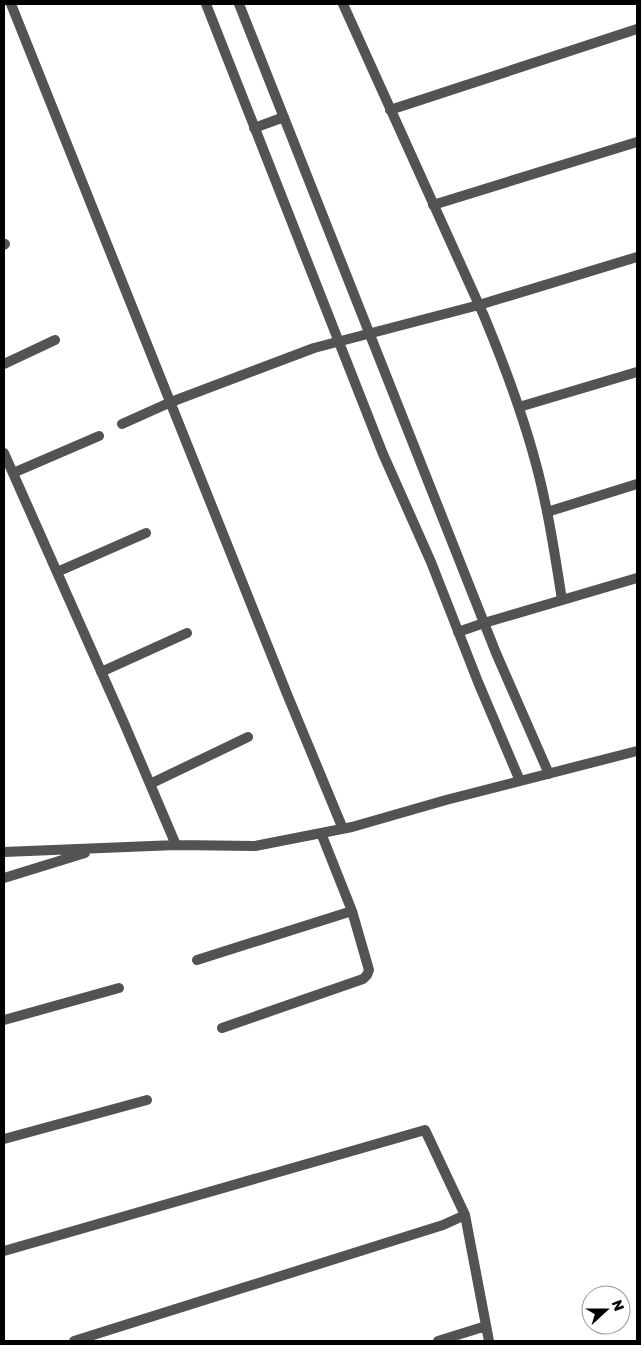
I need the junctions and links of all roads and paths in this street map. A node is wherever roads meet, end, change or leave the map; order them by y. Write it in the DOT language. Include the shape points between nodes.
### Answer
graph roads {
  1 [pos="11,4"];
  2 [pos="206,4"];
  3 [pos="239,4"];
  4 [pos="343,4"];
  5 [pos="637,29"];
  6 [pos="390,110"];
  7 [pos="284,117"];
  8 [pos="254,128"];
  9 [pos="637,142"];
  10 [pos="433,205"];
  11 [pos="637,257"];
  12 [pos="479,305"];
  13 [pos="369,333"];
  14 [pos="55,340"];
  15 [pos="337,342"];
  16 [pos="4,364"];
  17 [pos="637,372"];
  18 [pos="171,402"];
  19 [pos="519,407"];
  20 [pos="122,424"];
  21 [pos="99,436"];
  22 [pos="4,452"];
  23 [pos="13,473"];
  24 [pos="637,484"];
  25 [pos="546,512"];
  26 [pos="146,533"];
  27 [pos="57,572"];
  28 [pos="637,578"];
  29 [pos="562,600"];
  30 [pos="484,623"];
  31 [pos="458,632"];
  32 [pos="187,633"];
  33 [pos="101,672"];
  34 [pos="248,737"];
  35 [pos="637,751"];
  36 [pos="549,774"];
  37 [pos="520,781"];
  38 [pos="150,784"];
  39 [pos="343,829"];
  40 [pos="321,833"];
  41 [pos="176,845"];
  42 [pos="98,849"];
  43 [pos="4,852"];
  44 [pos="4,878"];
  45 [pos="352,911"];
  46 [pos="197,960"];
  47 [pos="119,988"];
  48 [pos="4,1020"];
  49 [pos="222,1028"];
  50 [pos="147,1100"];
  51 [pos="4,1139"];
  52 [pos="465,1215"];
  53 [pos="4,1251"];
  54 [pos="486,1326"];
  55 [pos="74,1341"];
  56 [pos="438,1341"];
  57 [pos="489,1341"];
  1 -- 18 [label="street"];
  2 -- 8 [label="street"];
  3 -- 7 [label="street"];
  4 -- 6 [label="street"];
  5 -- 6 [label="street"];
  6 -- 10 [label="street"];
  7 -- 8 [label="street"];
  7 -- 13 [label="street"];
  8 -- 15 [label="street"];
  9 -- 10 [label="street"];
  10 -- 12 [label="street"];
  11 -- 12 [label="street"];
  12 -- 13 [label="street"];
  12 -- 19 [label="street"];
  13 -- 15 [label="street"];
  13 -- 30 [label="street"];
  14 -- 16 [label="street"];
  15 -- 18 [label="street"];
  15 -- 31 [label="street"];
  17 -- 19 [label="street"];
  18 -- 20 [label="street"];
  18 -- 39 [label="street"];
  19 -- 25 [label="street"];
  21 -- 23 [label="street"];
  22 -- 23 [label="street"];
  23 -- 27 [label="street"];
  24 -- 25 [label="street"];
  25 -- 29 [label="street"];
  26 -- 27 [label="street"];
  27 -- 33 [label="street"];
  28 -- 29 [label="street"];
  29 -- 30 [label="street"];
  30 -- 31 [label="street"];
  30 -- 36 [label="street"];
  31 -- 37 [label="street"];
  32 -- 33 [label="street"];
  33 -- 38 [label="street"];
  34 -- 38 [label="street"];
  35 -- 36 [label="street"];
  36 -- 37 [label="street"];
  37 -- 39 [label="street"];
  38 -- 41 [label="street"];
  39 -- 40 [label="street"];
  40 -- 41 [label="street" via="255,846"];
  40 -- 45 [label="street"];
  41 -- 42 [label="street"];
  42 -- 43 [label="street"];
  42 -- 44 [label="street"];
  45 -- 46 [label="street"];
  45 -- 49 [label="street" via="370,970 363,979"];
  47 -- 48 [label="street"];
  50 -- 51 [label="street"];
  52 -- 53 [label="street" via="425,1130"];
  52 -- 54 [label="street"];
  52 -- 55 [label="street" via="443,1225"];
  54 -- 56 [label="street"];
  54 -- 57 [label="street"];
}
